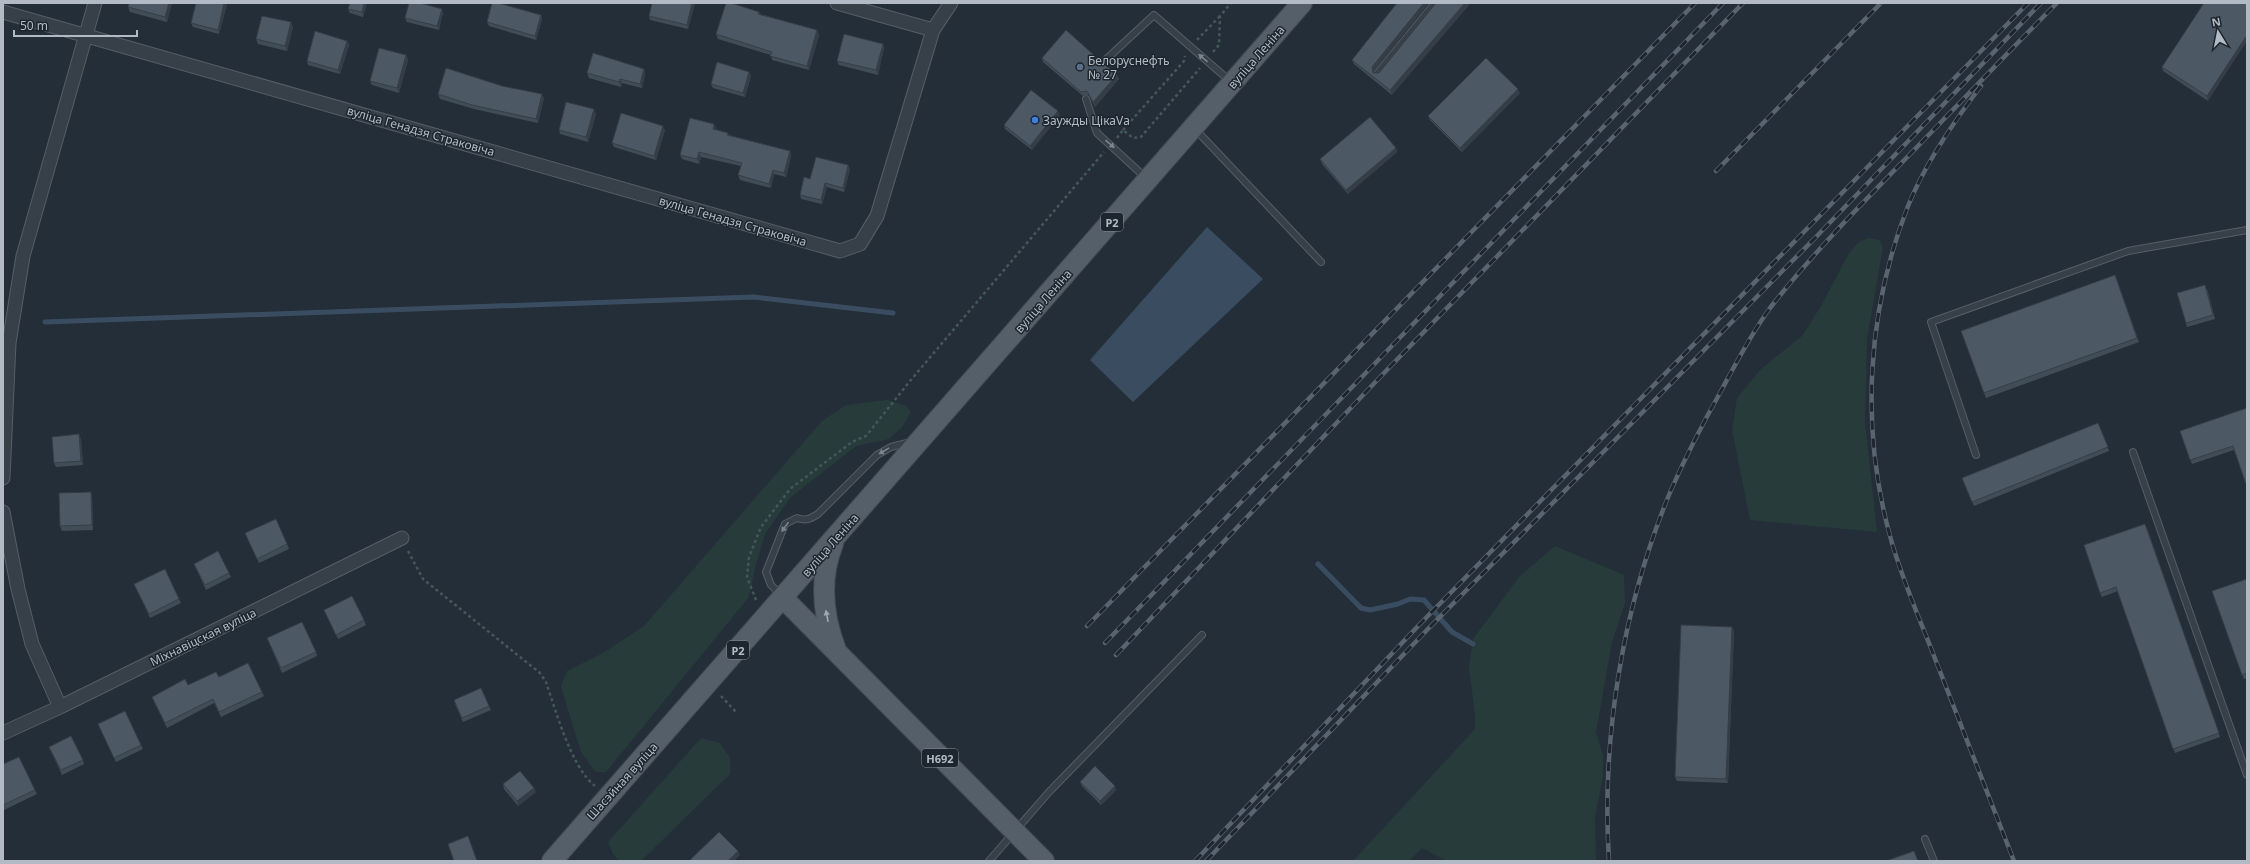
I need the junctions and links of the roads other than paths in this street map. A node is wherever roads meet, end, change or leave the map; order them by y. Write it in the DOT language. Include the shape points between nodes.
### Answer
graph roads {
  1 [pos="95,3"];
  2 [pos="837,3"];
  3 [pos="951,3"];
  4 [pos="1302,3"];
  5 [pos="1435,3"];
  6 [pos="3,12"];
  7 [pos="933,30"];
  8 [pos="85,34"];
  9 [pos="1101,64"];
  10 [pos="1377,74"];
  11 [pos="1233,84"];
  12 [pos="1086,99"];
  13 [pos="1194,128"];
  14 [pos="1149,180"];
  15 [pos="2247,230"];
  16 [pos="1321,262"];
  17 [pos="920,440"];
  18 [pos="2134,452"];
  19 [pos="1976,455"];
  20 [pos="3,478"];
  21 [pos="3,512"];
  22 [pos="402,538"];
  23 [pos="835,538"];
  24 [pos="783,598"];
  25 [pos="1202,635"];
  26 [pos="838,653"];
  27 [pos="60,707"];
  28 [pos="3,732"];
  29 [pos="2247,775"];
  30 [pos="1014,832"];
  31 [pos="1925,839"];
  32 [pos="552,861"];
  33 [pos="989,861"];
  34 [pos="1044,861"];
  35 [pos="1934,861"];
  1 -- 8 [label="street"];
  2 -- 7 [label="street"];
  3 -- 7 [label="street"];
  4 -- 11 [label="main road, вуліца Леніна / Р2"];
  5 -- 10 [label="lane"];
  6 -- 8 [label="street, вуліца Генадзя Страковіча"];
  7 -- 8 [label="street, вуліца Генадзя Страковіча" via="877,216 860,244 840,251"];
  8 -- 20 [label="street" via="23,256 9,343"];
  11 -- 9 [label="lane, one-way" via="1154,15"];
  11 -- 13 [label="main road, вуліца Леніна / Р2"];
  12 -- 14 [label="lane, one-way" via="1097,133"];
  13 -- 14 [label="main road, вуліца Леніна / Р2"];
  13 -- 16 [label="lane"];
  14 -- 17 [label="main road, вуліца Леніна / Р2"];
  15 -- 19 [label="lane" via="2128,251 1931,322"];
  17 -- 23 [label="main road, вуліца Леніна / Р2"];
  17 -- 24 [label="lane, one-way" via="891,447 877,456 818,514 810,519 791,520 785,524 766,572 771,585"];
  18 -- 29 [label="lane"];
  21 -- 27 [label="street" via="32,644"];
  22 -- 27 [label="street, Міхнавіцская вуліца"];
  23 -- 24 [label="main road, вуліца Леніна / Р2"];
  26 -- 23 [label="main road, one-way" via="831,638 824,602 826,566"];
  24 -- 26 [label="main road, Н692"];
  24 -- 32 [label="main road, Шасэйная вуліца / Р2"];
  25 -- 30 [label="lane" via="1049,792"];
  26 -- 30 [label="main road, Н692"];
  27 -- 28 [label="street, Міхнавіцская вуліца"];
  30 -- 33 [label="lane"];
  30 -- 34 [label="main road, Н692"];
  31 -- 35 [label="lane"];
}
